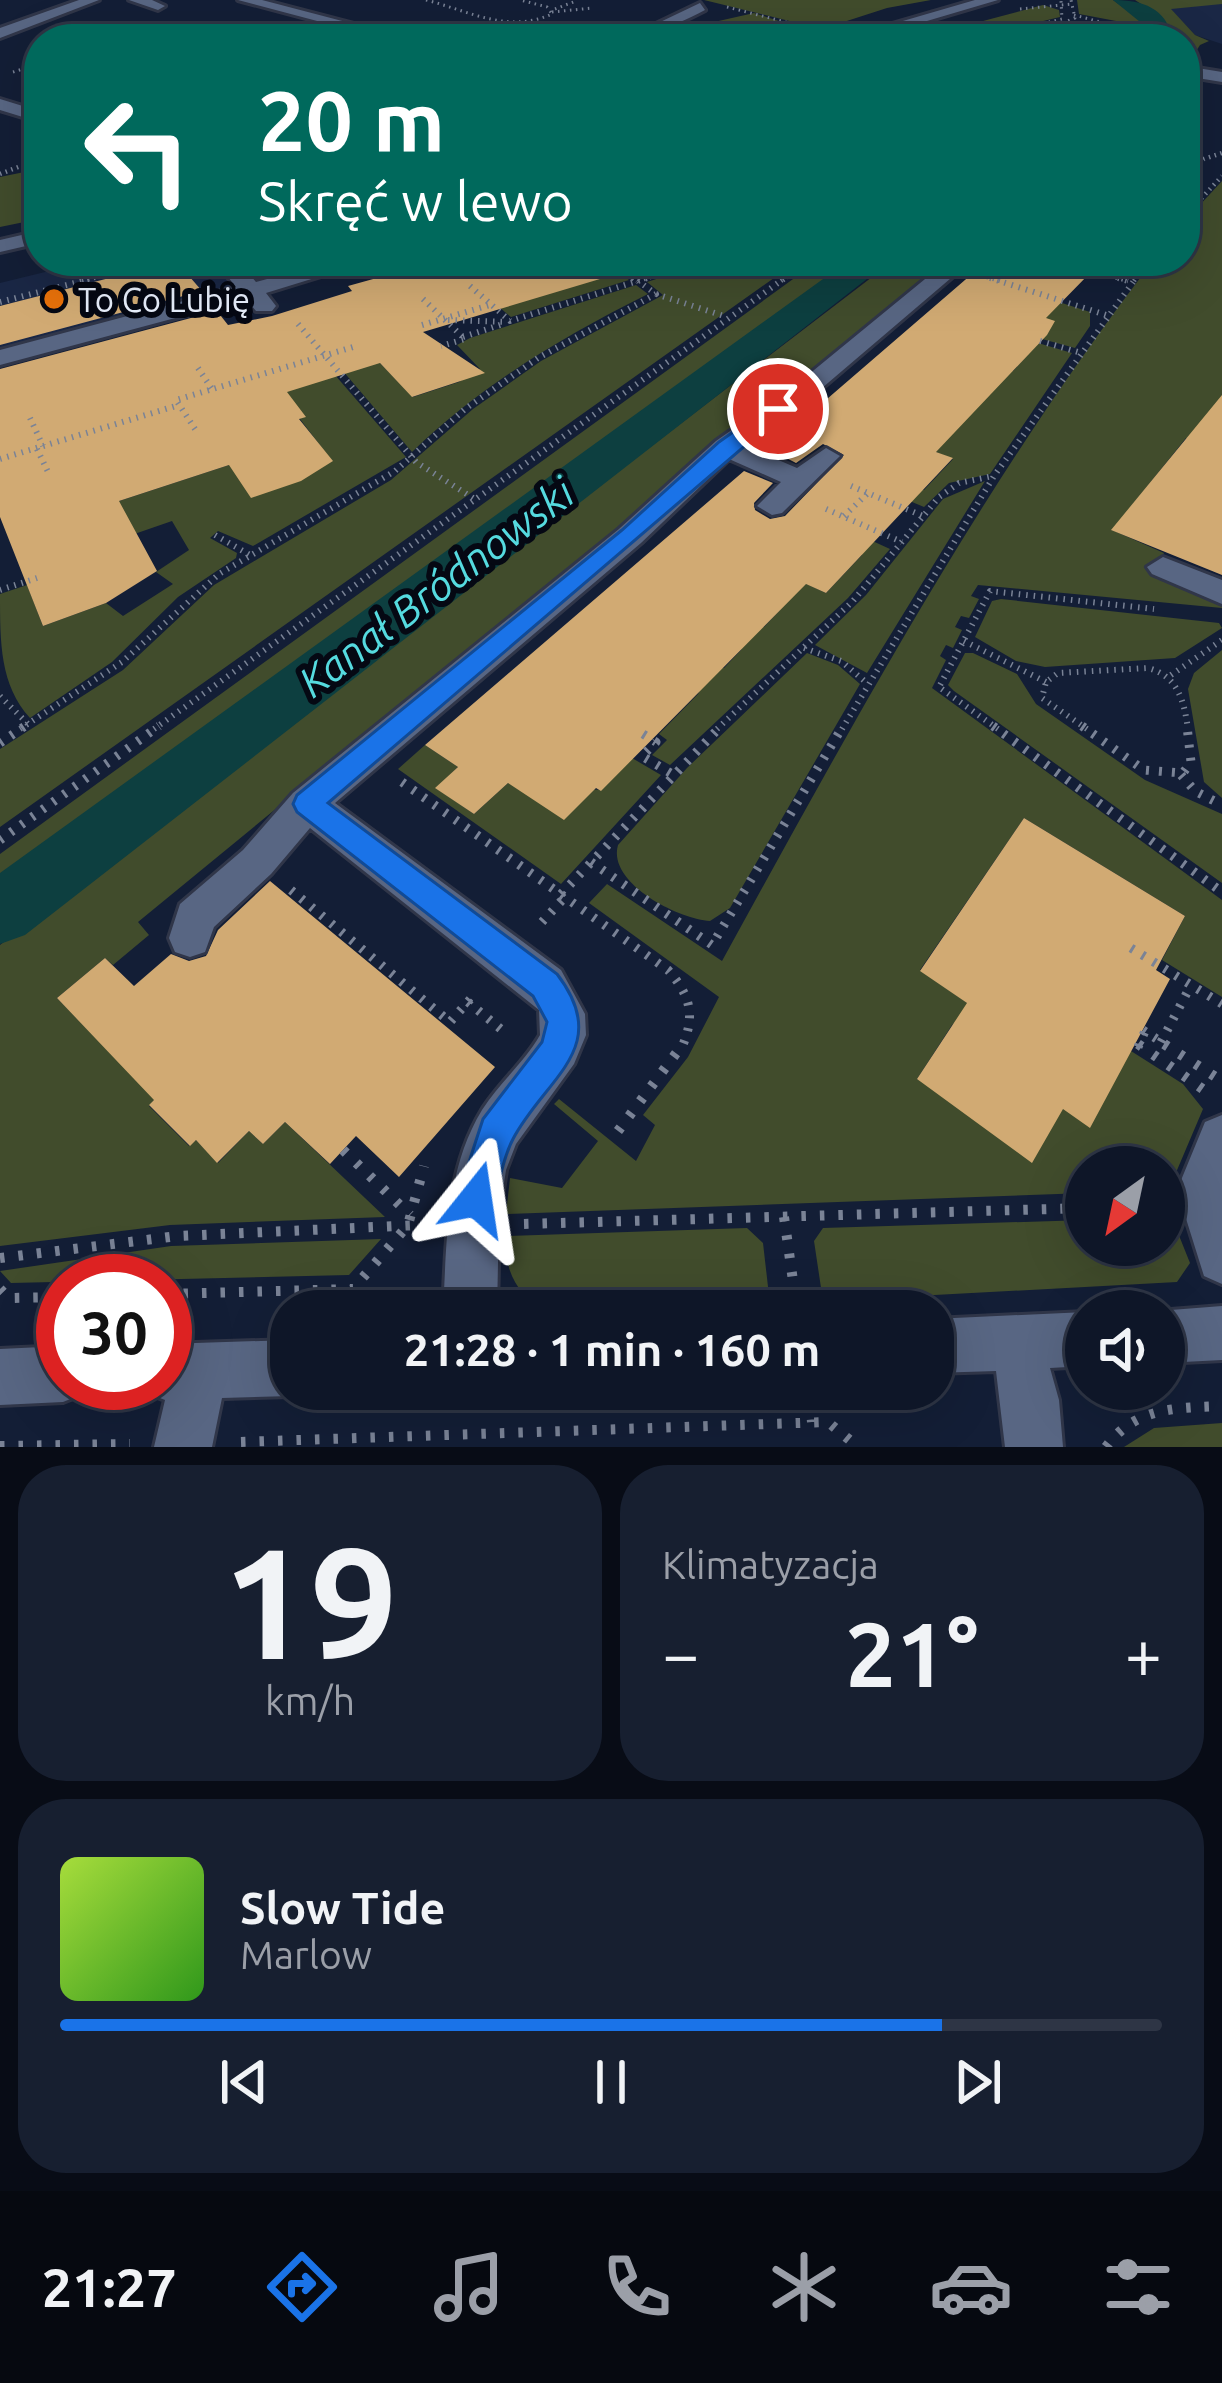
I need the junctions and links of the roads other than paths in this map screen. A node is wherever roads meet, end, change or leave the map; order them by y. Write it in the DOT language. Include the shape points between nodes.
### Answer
graph roads {
  1 [pos="92,0"];
  2 [pos="136,0"];
  3 [pos="244,0"];
  4 [pos="991,0"];
  5 [pos="158,6"];
  6 [pos="700,7"];
  7 [pos="25,24"];
  8 [pos="342,24"];
  9 [pos="667,24"];
  10 [pos="903,24"];
  11 [pos="241,276"];
  12 [pos="327,276"];
  13 [pos="955,276"];
  14 [pos="268,304"];
  15 [pos="0,358"];
  16 [pos="726,446"];
  17 [pos="800,480"];
  18 [pos="1162,567"];
  19 [pos="1222,593"];
  20 [pos="307,804"];
  21 [pos="190,938"];
  22 [pos="1222,1138"];
  23 [pos="1222,1258"];
  24 [pos="471,1290"];
  25 [pos="1222,1334"];
  26 [pos="1185,1335"];
  27 [pos="1065,1341"];
  28 [pos="1016,1342"];
  29 [pos="954,1345"];
  30 [pos="270,1369"];
  31 [pos="192,1371"];
  32 [pos="36,1375"];
  33 [pos="0,1377"];
  34 [pos="183,1410"];
  35 [pos="183,1447"];
  36 [pos="1034,1447"];
  1 -- 7 [label="street"];
  2 -- 5 [label="street"];
  3 -- 8 [label="street"];
  4 -- 10 [label="street"];
  6 -- 9 [label="street"];
  11 -- 14 [label="street"];
  12 -- 14 [label="street"];
  13 -- 16 [label="street"];
  14 -- 15 [label="street"];
  16 -- 17 [label="street"];
  16 -- 20 [label="street" via="630,536"];
  18 -- 19 [label="street"];
  20 -- 21 [label="street" via="195,917"];
  20 -- 24 [label="street" via="545,985 562,1012 557,1050 488,1147"];
  22 -- 23 [label="street" via="1202,1190"];
  25 -- 26 [label="street"];
  27 -- 28 [label="street"];
  28 -- 29 [label="street"];
  28 -- 36 [label="street"];
  30 -- 31 [label="street"];
  32 -- 33 [label="street"];
  34 -- 35 [label="street"];
}
